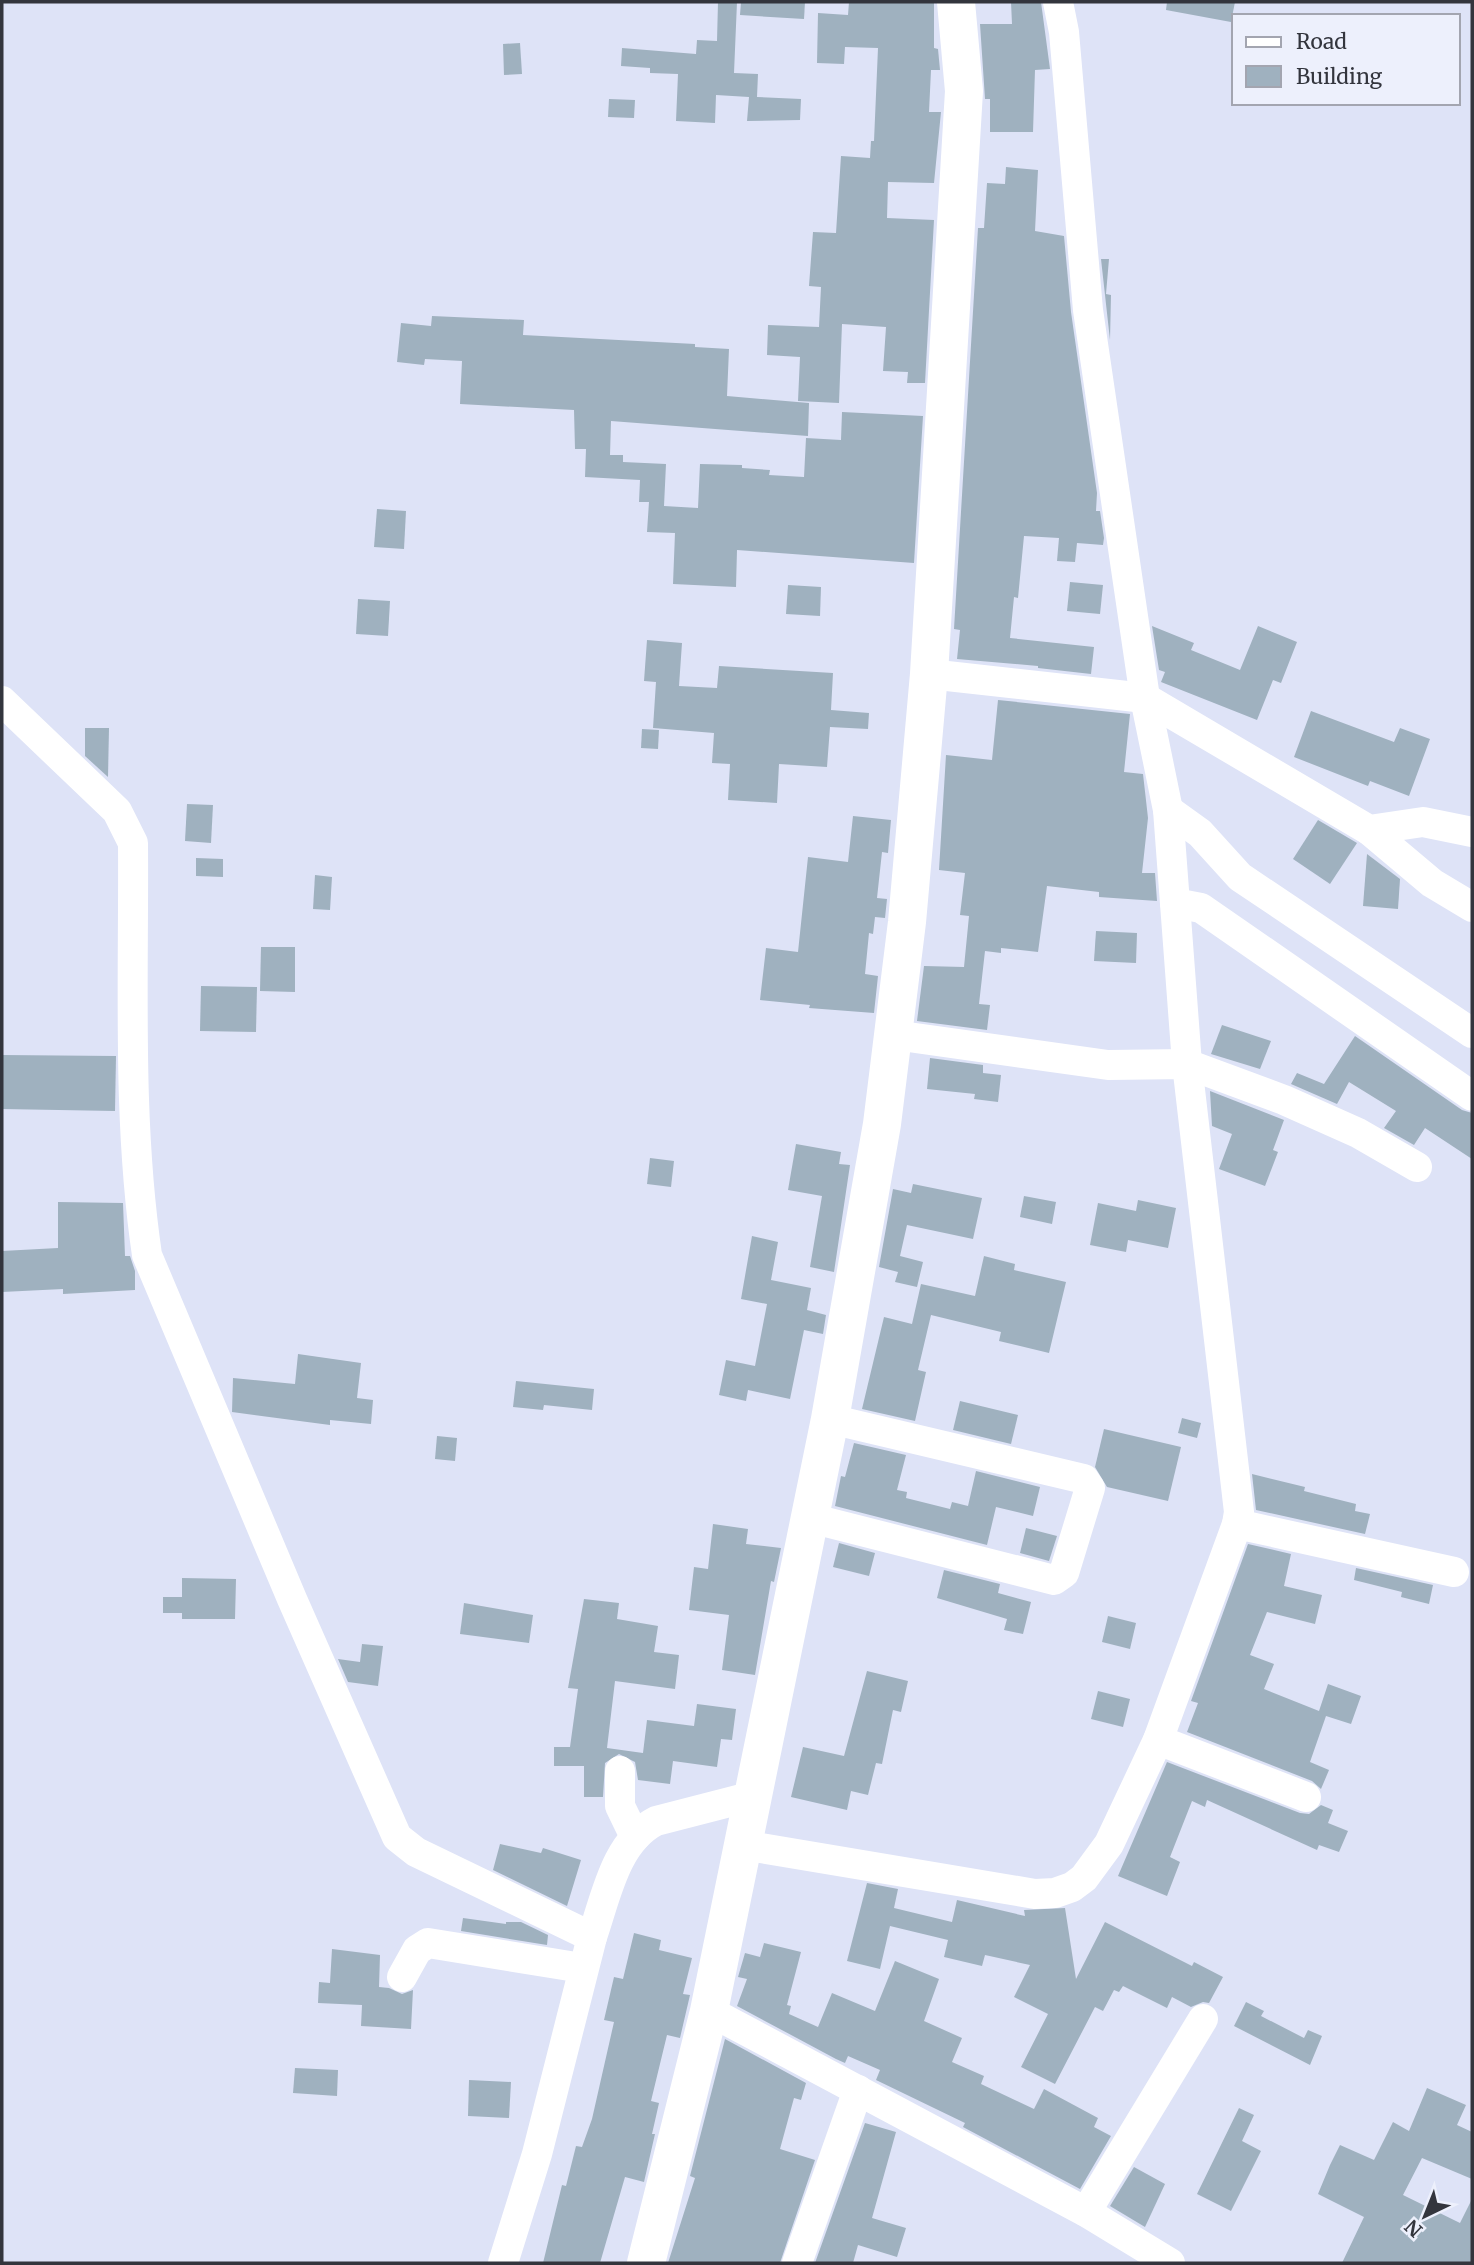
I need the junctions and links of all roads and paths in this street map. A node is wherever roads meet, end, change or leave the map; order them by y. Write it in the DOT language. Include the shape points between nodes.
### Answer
graph roads {
  1 [pos="956,2"];
  2 [pos="1058,2"];
  3 [pos="929,674"];
  4 [pos="1145,698"];
  5 [pos="2,701"];
  6 [pos="1168,810"];
  7 [pos="1369,830"];
  8 [pos="1472,832"];
  9 [pos="1175,903"];
  10 [pos="1472,907"];
  11 [pos="1472,1033"];
  12 [pos="894,1035"];
  13 [pos="1187,1064"];
  14 [pos="1472,1096"];
  15 [pos="1417,1167"];
  16 [pos="830,1419"];
  17 [pos="810,1518"];
  18 [pos="1237,1524"];
  19 [pos="1454,1572"];
  20 [pos="1158,1740"];
  21 [pos="620,1771"];
  22 [pos="753,1796"];
  23 [pos="1306,1797"];
  24 [pos="635,1837"];
  25 [pos="743,1845"];
  26 [pos="592,1937"];
  27 [pos="582,1968"];
  28 [pos="402,1977"];
  29 [pos="709,2011"];
  30 [pos="1203,2019"];
  31 [pos="858,2090"];
  32 [pos="1086,2212"];
  33 [pos="503,2263"];
  34 [pos="646,2263"];
  35 [pos="797,2263"];
  36 [pos="1170,2263"];
  1 -- 3 [label="main road" via="964,91"];
  2 -- 4 [label="street" via="1088,310"];
  3 -- 4 [label="street"];
  3 -- 12 [label="main road"];
  4 -- 6 [label="street"];
  4 -- 7 [label="street"];
  5 -- 26 [label="street" via="117,811 133,843 135,1130 147,1255 393,1830 416,1852"];
  6 -- 9 [label="street"];
  6 -- 11 [label="street" via="1200,833 1240,877"];
  7 -- 8 [label="street" via="1423,822"];
  7 -- 10 [label="street" via="1432,883"];
  9 -- 13 [label="street"];
  9 -- 14 [label="street" via="1201,908"];
  12 -- 13 [label="street" via="1108,1065"];
  12 -- 16 [label="main road"];
  13 -- 15 [label="street" via="1358,1133"];
  13 -- 18 [label="street"];
  16 -- 17 [label="main road"];
  16 -- 17 [label="street" via="1084,1479 1090,1488 1064,1573 1054,1580"];
  17 -- 22 [label="main road"];
  18 -- 19 [label="street"];
  18 -- 20 [label="street"];
  20 -- 23 [label="street"];
  20 -- 25 [label="street" via="1109,1844 1084,1878 1055,1893 1035,1894"];
  21 -- 24 [label="street" via="620,1806"];
  22 -- 24 [label="street" via="656,1821"];
  22 -- 25 [label="main road"];
  24 -- 26 [label="street" via="622,1854"];
  25 -- 29 [label="main road"];
  26 -- 27 [label="street"];
  27 -- 28 [label="street" via="428,1942 417,1950"];
  27 -- 33 [label="street" via="537,2154"];
  29 -- 31 [label="street"];
  29 -- 34 [label="main road"];
  30 -- 32 [label="street"];
  31 -- 32 [label="street"];
  31 -- 35 [label="street"];
  32 -- 36 [label="street"];
}
